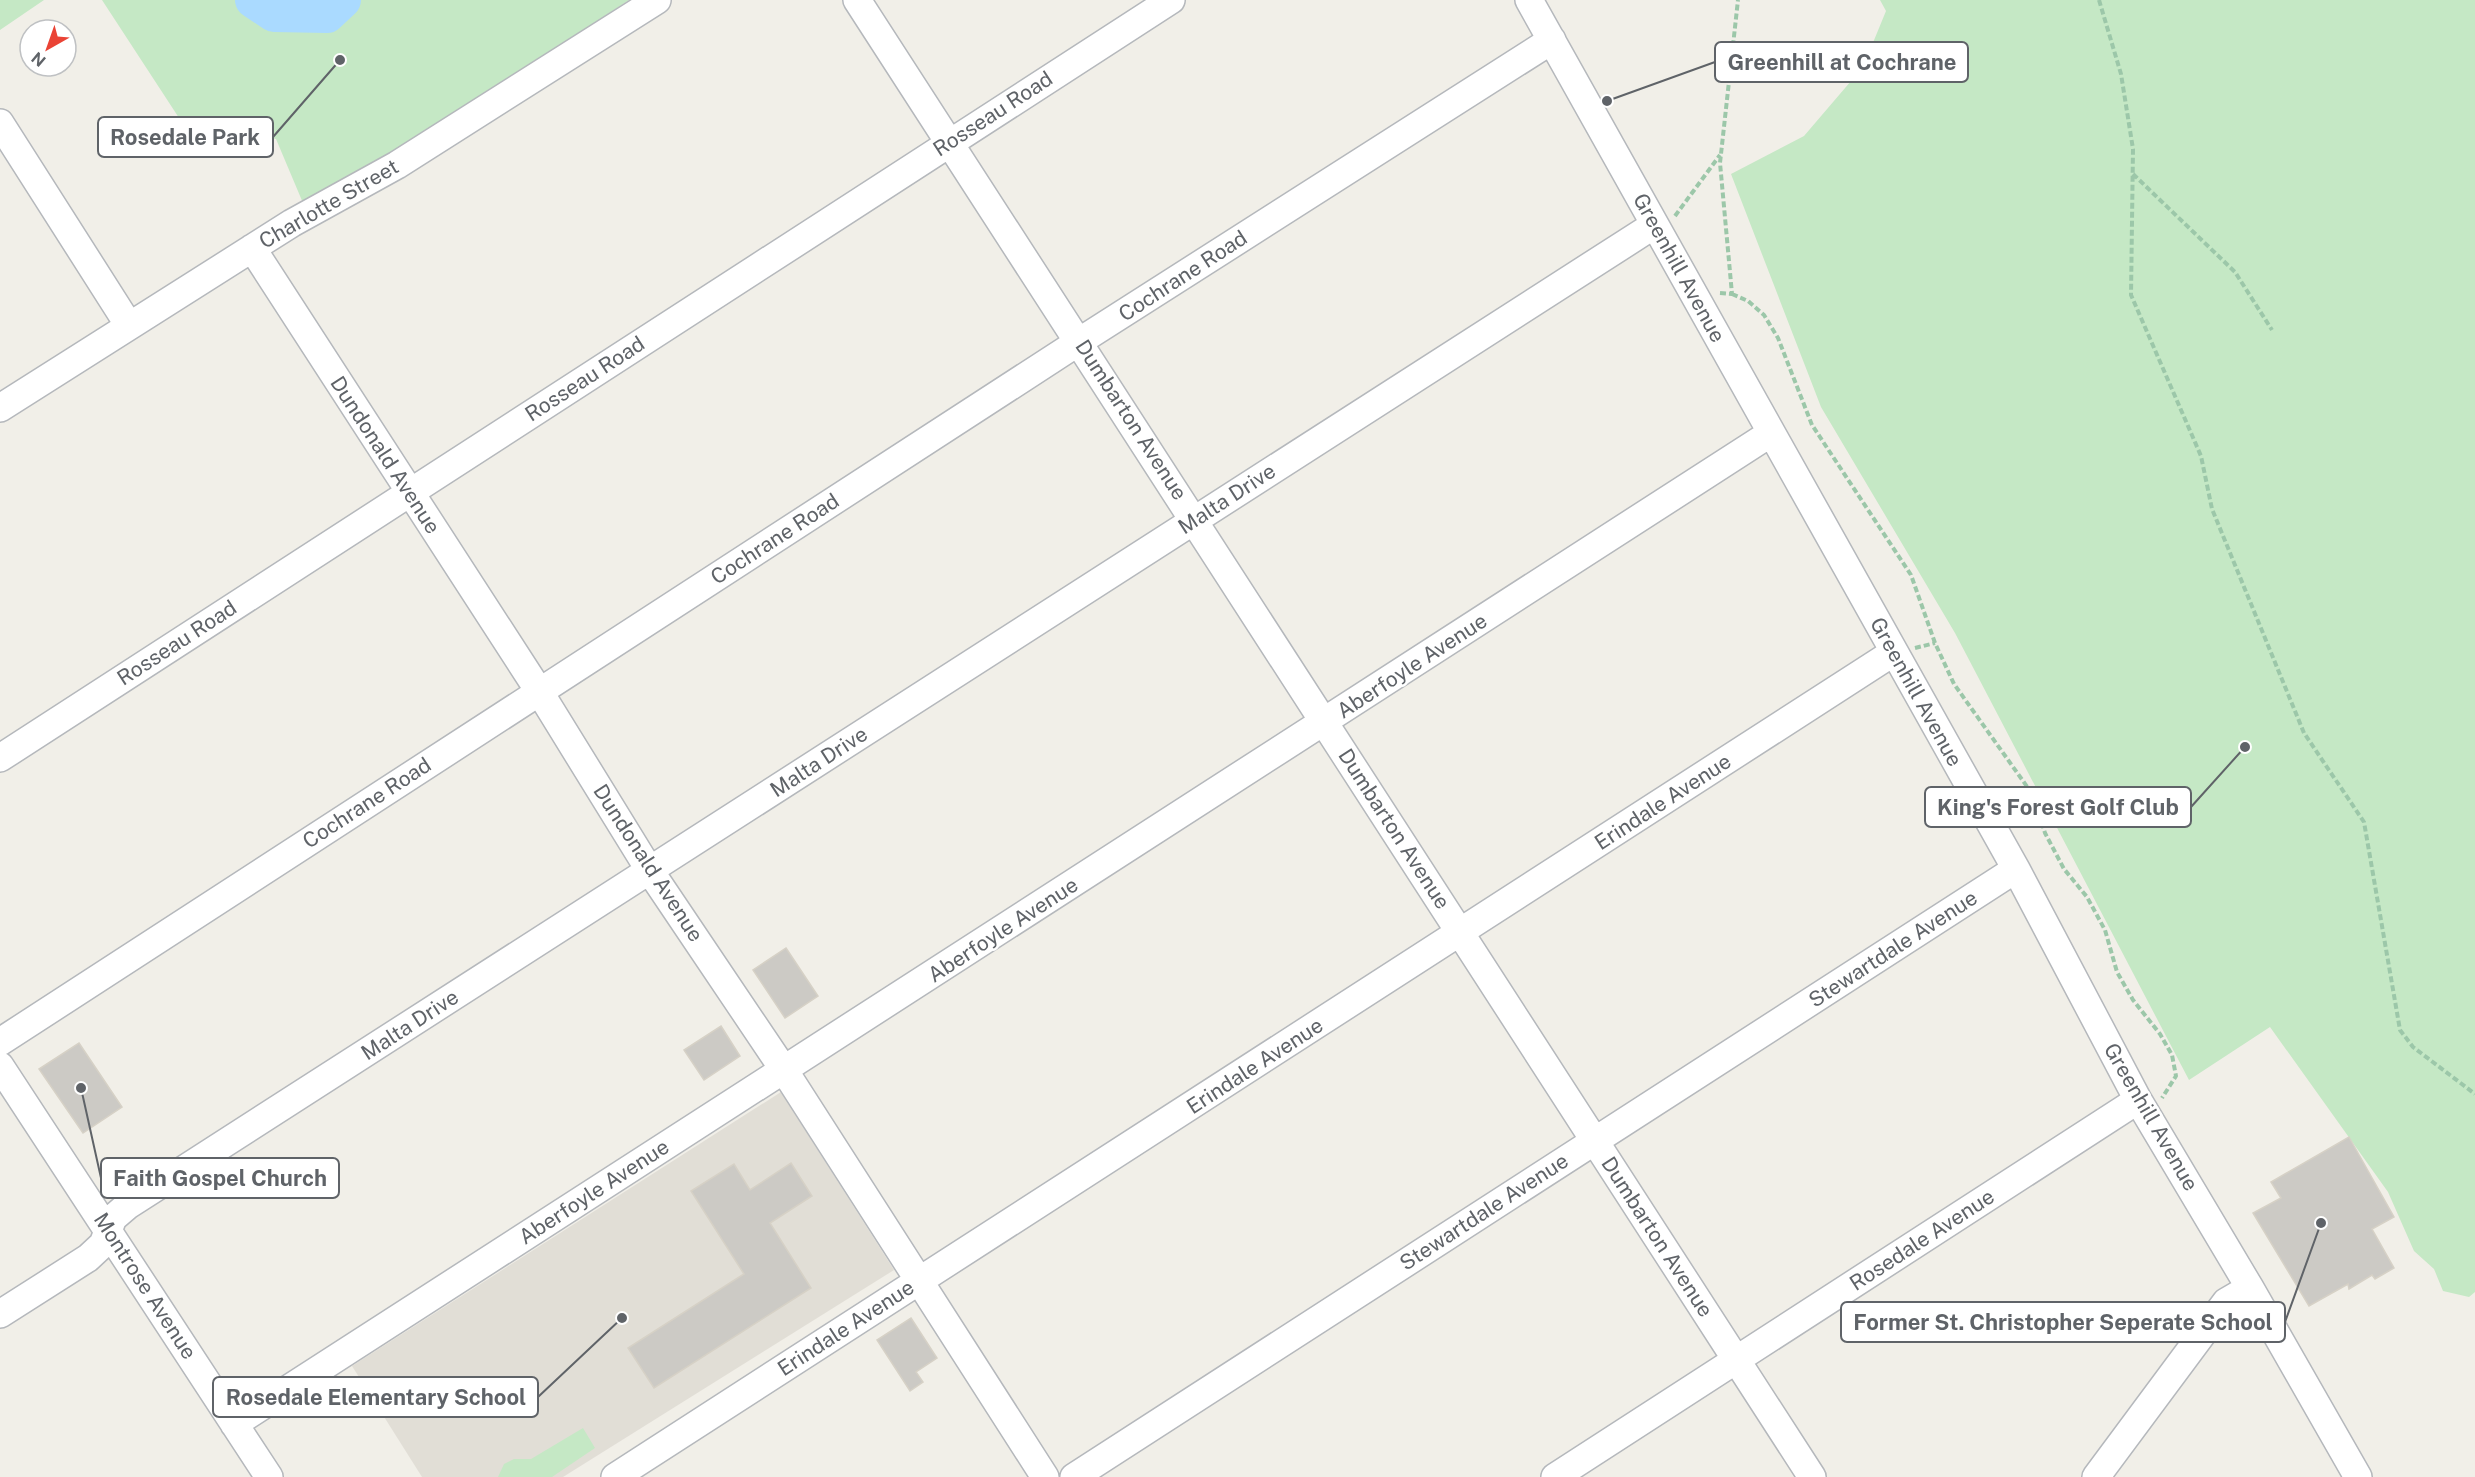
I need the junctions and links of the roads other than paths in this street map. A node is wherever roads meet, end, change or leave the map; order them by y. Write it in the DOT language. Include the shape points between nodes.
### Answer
graph roads {
  1 [pos="657,0"];
  2 [pos="857,0"];
  3 [pos="1171,0"];
  4 [pos="1529,0"];
  5 [pos="1551,40"];
  6 [pos="0,123"];
  7 [pos="950,141"];
  8 [pos="1663,222"];
  9 [pos="252,248"];
  10 [pos="128,324"];
  11 [pos="1080,341"];
  12 [pos="0,408"];
  13 [pos="1771,434"];
  14 [pos="409,493"];
  15 [pos="1195,519"];
  16 [pos="1894,652"];
  17 [pos="539,691"];
  18 [pos="1325,723"];
  19 [pos="0,758"];
  20 [pos="2016,869"];
  21 [pos="650,871"];
  22 [pos="1461,933"];
  23 [pos="0,1042"];
  24 [pos="0,1066"];
  25 [pos="784,1070"];
  26 [pos="2150,1099"];
  27 [pos="1594,1141"];
  28 [pos="110,1232"];
  29 [pos="919,1281"];
  30 [pos="2250,1287"];
  31 [pos="0,1314"];
  32 [pos="1737,1359"];
  33 [pos="234,1424"];
  34 [pos="269,1477"];
  35 [pos="615,1477"];
  36 [pos="1046,1477"];
  37 [pos="1074,1477"];
  38 [pos="1555,1477"];
  39 [pos="1812,1477"];
  40 [pos="2096,1477"];
  41 [pos="2358,1477"];
  1 -- 9 [label="street, Charlotte Street" via="397,165"];
  2 -- 7 [label="street, Dumbarton Avenue"];
  3 -- 7 [label="street, Rosseau Road"];
  4 -- 5 [label="street, Greenhill Avenue"];
  5 -- 8 [label="street, Greenhill Avenue"];
  5 -- 11 [label="street, Cochrane Road"];
  6 -- 10 [label="street"];
  7 -- 11 [label="street, Dumbarton Avenue"];
  7 -- 14 [label="street, Rosseau Road"];
  8 -- 13 [label="street, Greenhill Avenue"];
  8 -- 15 [label="street, Malta Drive"];
  9 -- 10 [label="street, Charlotte Street"];
  9 -- 14 [label="street, Dundonald Avenue"];
  10 -- 12 [label="street, Charlotte Street"];
  11 -- 15 [label="street, Dumbarton Avenue"];
  11 -- 17 [label="street, Cochrane Road"];
  13 -- 16 [label="street, Greenhill Avenue"];
  13 -- 18 [label="street, Aberfoyle Avenue"];
  14 -- 17 [label="street, Dundonald Avenue"];
  14 -- 19 [label="street, Rosseau Road"];
  15 -- 18 [label="street, Dumbarton Avenue"];
  15 -- 21 [label="street, Malta Drive"];
  16 -- 20 [label="street, Greenhill Avenue"];
  16 -- 22 [label="street, Erindale Avenue"];
  17 -- 21 [label="street, Dundonald Avenue"];
  17 -- 23 [label="street, Cochrane Road"];
  18 -- 22 [label="street, Dumbarton Avenue"];
  18 -- 25 [label="street, Aberfoyle Avenue"];
  20 -- 26 [label="street, Greenhill Avenue"];
  20 -- 27 [label="street, Stewartdale Avenue"];
  21 -- 25 [label="street, Dundonald Avenue"];
  21 -- 28 [label="street, Malta Drive" via="127,1206 113,1218"];
  22 -- 27 [label="street, Dumbarton Avenue"];
  22 -- 29 [label="street, Erindale Avenue"];
  24 -- 28 [label="street, Montrose Avenue"];
  25 -- 29 [label="street, Dundonald Avenue"];
  25 -- 33 [label="street, Aberfoyle Avenue"];
  26 -- 30 [label="street, Greenhill Avenue"];
  26 -- 32 [label="street, Rosedale Avenue"];
  27 -- 32 [label="street, Dumbarton Avenue"];
  27 -- 37 [label="street, Stewartdale Avenue"];
  28 -- 31 [label="street, Malta Drive" via="88,1258"];
  28 -- 33 [label="street, Montrose Avenue"];
  29 -- 35 [label="street, Erindale Avenue"];
  29 -- 36 [label="street, Dundonald Avenue"];
  30 -- 40 [label="street" via="2226,1302"];
  30 -- 41 [label="street, Greenhill Avenue"];
  32 -- 38 [label="street, Rosedale Avenue"];
  32 -- 39 [label="street, Dumbarton Avenue"];
  33 -- 34 [label="street, Montrose Avenue"];
}
